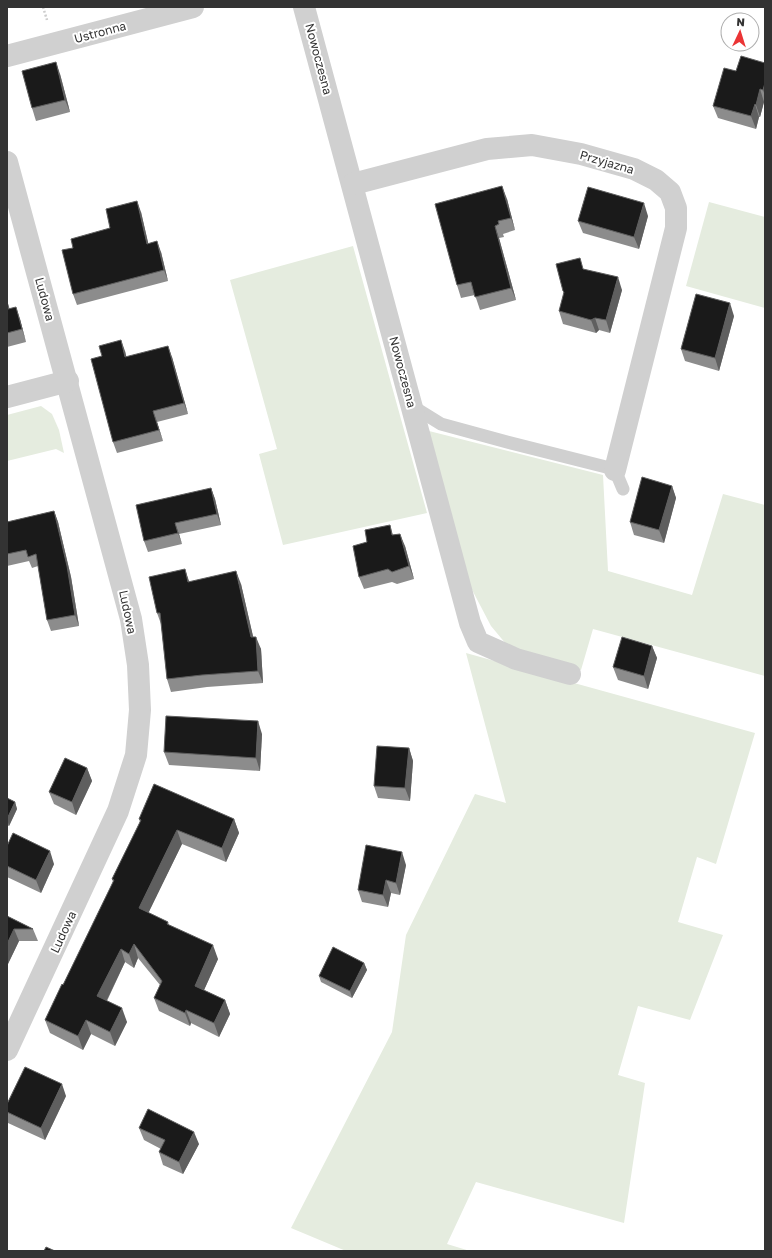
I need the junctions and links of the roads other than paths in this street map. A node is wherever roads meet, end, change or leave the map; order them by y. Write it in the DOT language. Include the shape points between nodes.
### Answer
graph roads {
  1 [pos="193,7"];
  2 [pos="304,7"];
  3 [pos="7,56"];
  4 [pos="7,162"];
  5 [pos="353,184"];
  6 [pos="68,381"];
  7 [pos="7,397"];
  8 [pos="412,406"];
  9 [pos="619,479"];
  10 [pos="570,674"];
  11 [pos="7,1050"];
  1 -- 3 [label="street, Ustronna"];
  2 -- 5 [label="street, Nowoczesna"];
  4 -- 6 [label="street, Ludowa"];
  5 -- 8 [label="street, Nowoczesna"];
  5 -- 9 [label="street, Przyjazna" via="487,149 532,145 581,154 634,169 656,180 670,192 676,208 676,228"];
  6 -- 7 [label="street"];
  6 -- 11 [label="street, Ludowa" via="131,619 138,665 140,710 136,755 118,811"];
  8 -- 9 [label="lane" via="441,424"];
  8 -- 10 [label="street, Nowoczesna" via="470,623 478,642 516,660"];
}
